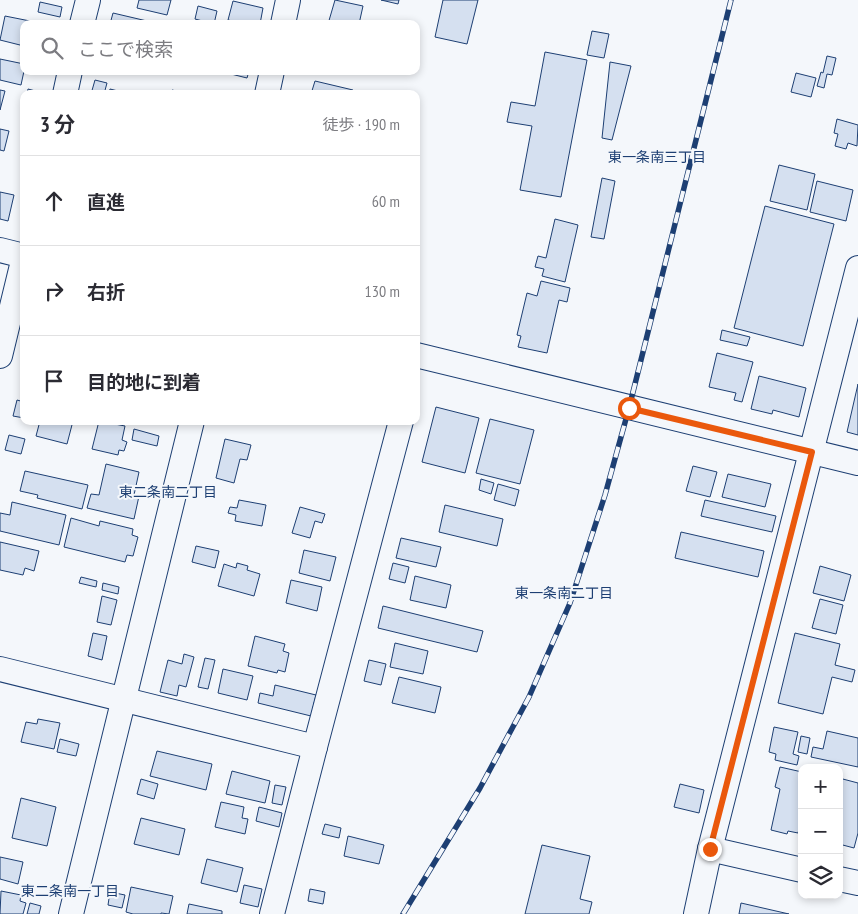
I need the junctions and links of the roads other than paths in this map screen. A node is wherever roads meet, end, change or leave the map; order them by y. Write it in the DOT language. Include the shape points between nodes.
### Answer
graph roads {
  1 [pos="88,0"];
  2 [pos="288,0"];
  3 [pos="83,20"];
  4 [pos="284,20"];
  5 [pos="69,75"];
  6 [pos="271,75"];
  7 [pos="66,90"];
  8 [pos="268,90"];
  9 [pos="0,250"];
  10 [pos="20,256"];
  11 [pos="858,268"];
  12 [pos="20,274"];
  13 [pos="0,356"];
  14 [pos="420,360"];
  15 [pos="191,425"];
  16 [pos="401,425"];
  17 [pos="812,452"];
  18 [pos="858,463"];
  19 [pos="0,669"];
  20 [pos="124,699"];
  21 [pos="315,747"];
  22 [pos="710,849"];
  23 [pos="798,869"];
  24 [pos="843,880"];
  25 [pos="858,883"];
  26 [pos="71,914"];
  27 [pos="272,914"];
  28 [pos="696,914"];
  1 -- 3 [label="street"];
  2 -- 4 [label="street"];
  5 -- 7 [label="street"];
  6 -- 8 [label="street"];
  9 -- 10 [label="street"];
  11 -- 17 [label="street"];
  12 -- 13 [label="street"];
  14 -- 17 [label="street"];
  15 -- 20 [label="street"];
  16 -- 21 [label="street"];
  17 -- 18 [label="street"];
  17 -- 22 [label="street"];
  19 -- 20 [label="street"];
  20 -- 21 [label="street"];
  20 -- 26 [label="street"];
  21 -- 27 [label="street"];
  22 -- 23 [label="street"];
  22 -- 28 [label="street"];
  24 -- 25 [label="street"];
}
